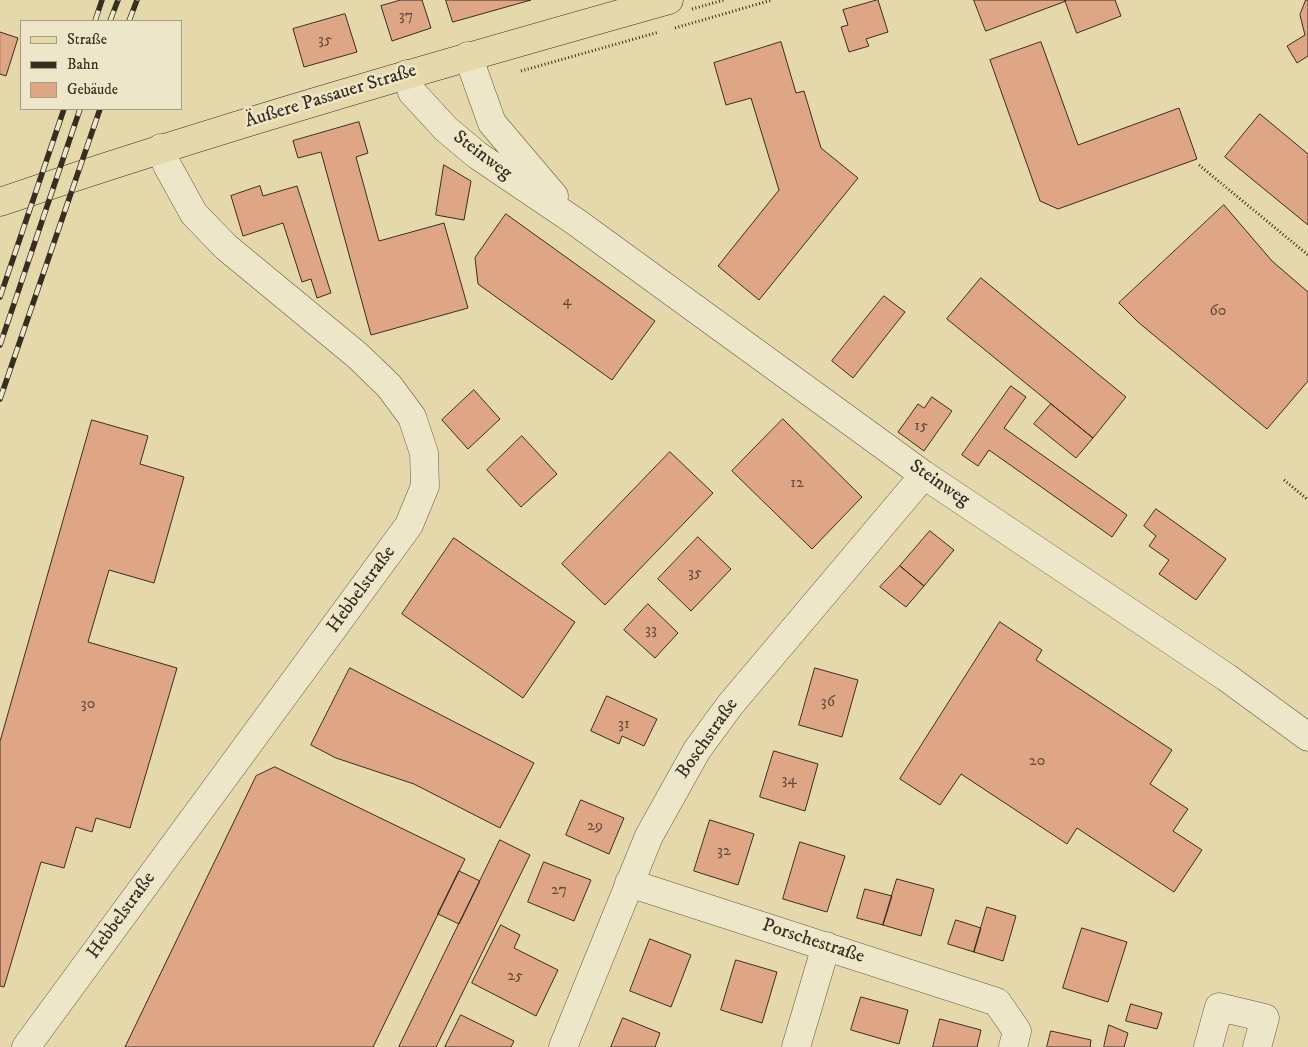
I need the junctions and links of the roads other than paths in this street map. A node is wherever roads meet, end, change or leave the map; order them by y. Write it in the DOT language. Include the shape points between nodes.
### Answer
graph roads {
  1 [pos="667,0"];
  2 [pos="468,56"];
  3 [pos="407,74"];
  4 [pos="161,148"];
  5 [pos="0,202"];
  6 [pos="576,222"];
  7 [pos="924,475"];
  8 [pos="1308,737"];
  9 [pos="629,883"];
  10 [pos="826,946"];
  11 [pos="26,1047"];
  12 [pos="563,1047"];
  13 [pos="796,1047"];
  14 [pos="1013,1047"];
  15 [pos="1208,1047"];
  16 [pos="1257,1047"];
  1 -- 2 [label="main road, Äußere Passauer Straße"];
  2 -- 3 [label="main road, Äußere Passauer Straße"];
  2 -- 6 [label="street, Steinweg" via="492,123"];
  3 -- 4 [label="main road, Äußere Passauer Straße"];
  3 -- 6 [label="street, Steinweg" via="412,92 446,129 477,155"];
  4 -- 5 [label="main road, Äußere Passauer Straße"];
  4 -- 11 [label="street, Hebbelstraße" via="166,165 194,214 226,247 358,356 389,386 412,417 424,452 425,486 409,525"];
  6 -- 7 [label="street, Steinweg"];
  7 -- 8 [label="street, Steinweg" via="1226,677"];
  7 -- 9 [label="street, Boschstraße" via="730,705 697,750 666,804"];
  9 -- 10 [label="street, Porschestraße"];
  9 -- 12 [label="street, Boschstraße"];
  10 -- 13 [label="street"];
  10 -- 14 [label="street, Porschestraße" via="997,1002 1017,1031"];
  15 -- 16 [label="street" via="1219,1007 1265,1018"];
}
